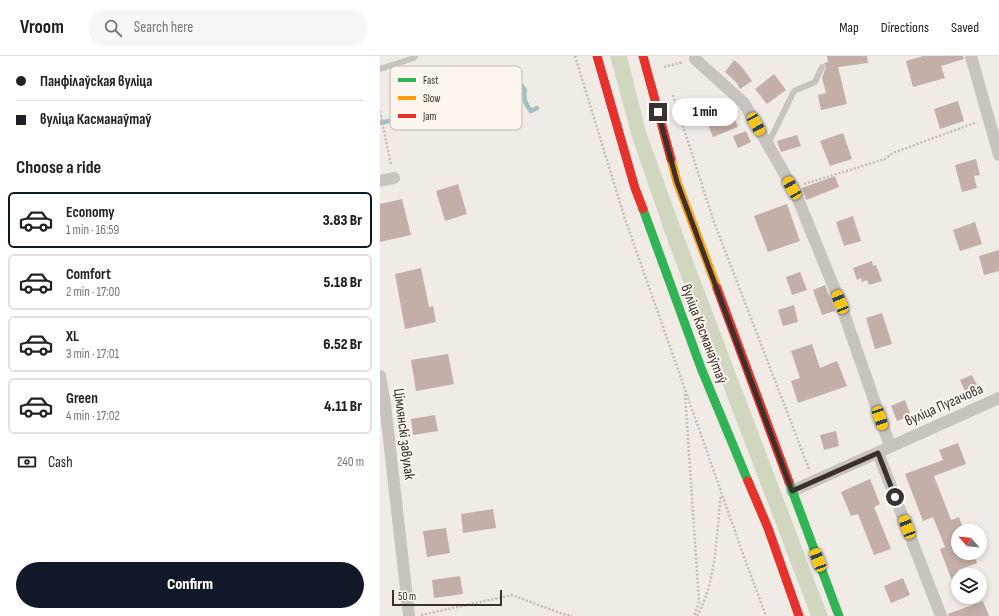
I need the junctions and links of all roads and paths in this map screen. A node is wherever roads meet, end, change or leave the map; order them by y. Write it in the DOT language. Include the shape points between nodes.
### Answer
graph roads {
  1 [pos="415,56"];
  2 [pos="575,56"];
  3 [pos="598,56"];
  4 [pos="643,56"];
  5 [pos="971,56"];
  6 [pos="695,59"];
  7 [pos="662,61"];
  8 [pos="664,67"];
  9 [pos="822,68"];
  10 [pos="380,69"];
  11 [pos="666,74"];
  12 [pos="671,89"];
  13 [pos="380,112"];
  14 [pos="992,121"];
  15 [pos="768,145"];
  16 [pos="999,155"];
  17 [pos="394,178"];
  18 [pos="380,181"];
  19 [pos="792,188"];
  20 [pos="380,376"];
  21 [pos="685,390"];
  22 [pos="999,398"];
  23 [pos="382,404"];
  24 [pos="890,446"];
  25 [pos="878,453"];
  26 [pos="814,482"];
  27 [pos="792,491"];
  28 [pos="721,493"];
  29 [pos="409,616"];
  30 [pos="415,616"];
  31 [pos="572,616"];
  32 [pos="695,616"];
  33 [pos="766,616"];
  34 [pos="799,616"];
  35 [pos="839,616"];
  36 [pos="942,616"];
  1 -- 10 [label="lane"];
  2 -- 21 [label="path" via="625,219"];
  3 -- 34 [label="main road, вуліца Касманаўтаў" via="635,188 701,368 768,528"];
  4 -- 27 [label="main road, вуліца Касманаўтаў" via="677,182"];
  5 -- 14 [label="street"];
  6 -- 8 [label="path"];
  6 -- 15 [label="street" via="744,103"];
  7 -- 8 [label="path"];
  8 -- 11 [label="path"];
  9 -- 15 [label="lane" via="815,82 794,91"];
  12 -- 26 [label="path" via="714,222"];
  13 -- 17 [label="path"];
  14 -- 16 [label="street"];
  14 -- 19 [label="path" via="893,153 885,159"];
  15 -- 19 [label="street"];
  17 -- 18 [label="street"];
  19 -- 24 [label="street" via="840,302"];
  20 -- 23 [label="street, Цімлянскі завулак"];
  21 -- 28 [label="path"];
  21 -- 32 [label="path" via="699,602"];
  22 -- 24 [label="street, вуліца Пугачова"];
  23 -- 29 [label="street, Цімлянскі завулак"];
  24 -- 25 [label="street, вуліца Пугачова"];
  25 -- 26 [label="street, вуліца Пугачова"];
  25 -- 36 [label="street"];
  26 -- 27 [label="street, вуліца Пугачова"];
  27 -- 35 [label="main road, вуліца Касманаўтаў"];
  28 -- 32 [label="path" via="713,567 704,603"];
  28 -- 33 [label="path"];
  30 -- 31 [label="path" via="512,595"];
}
